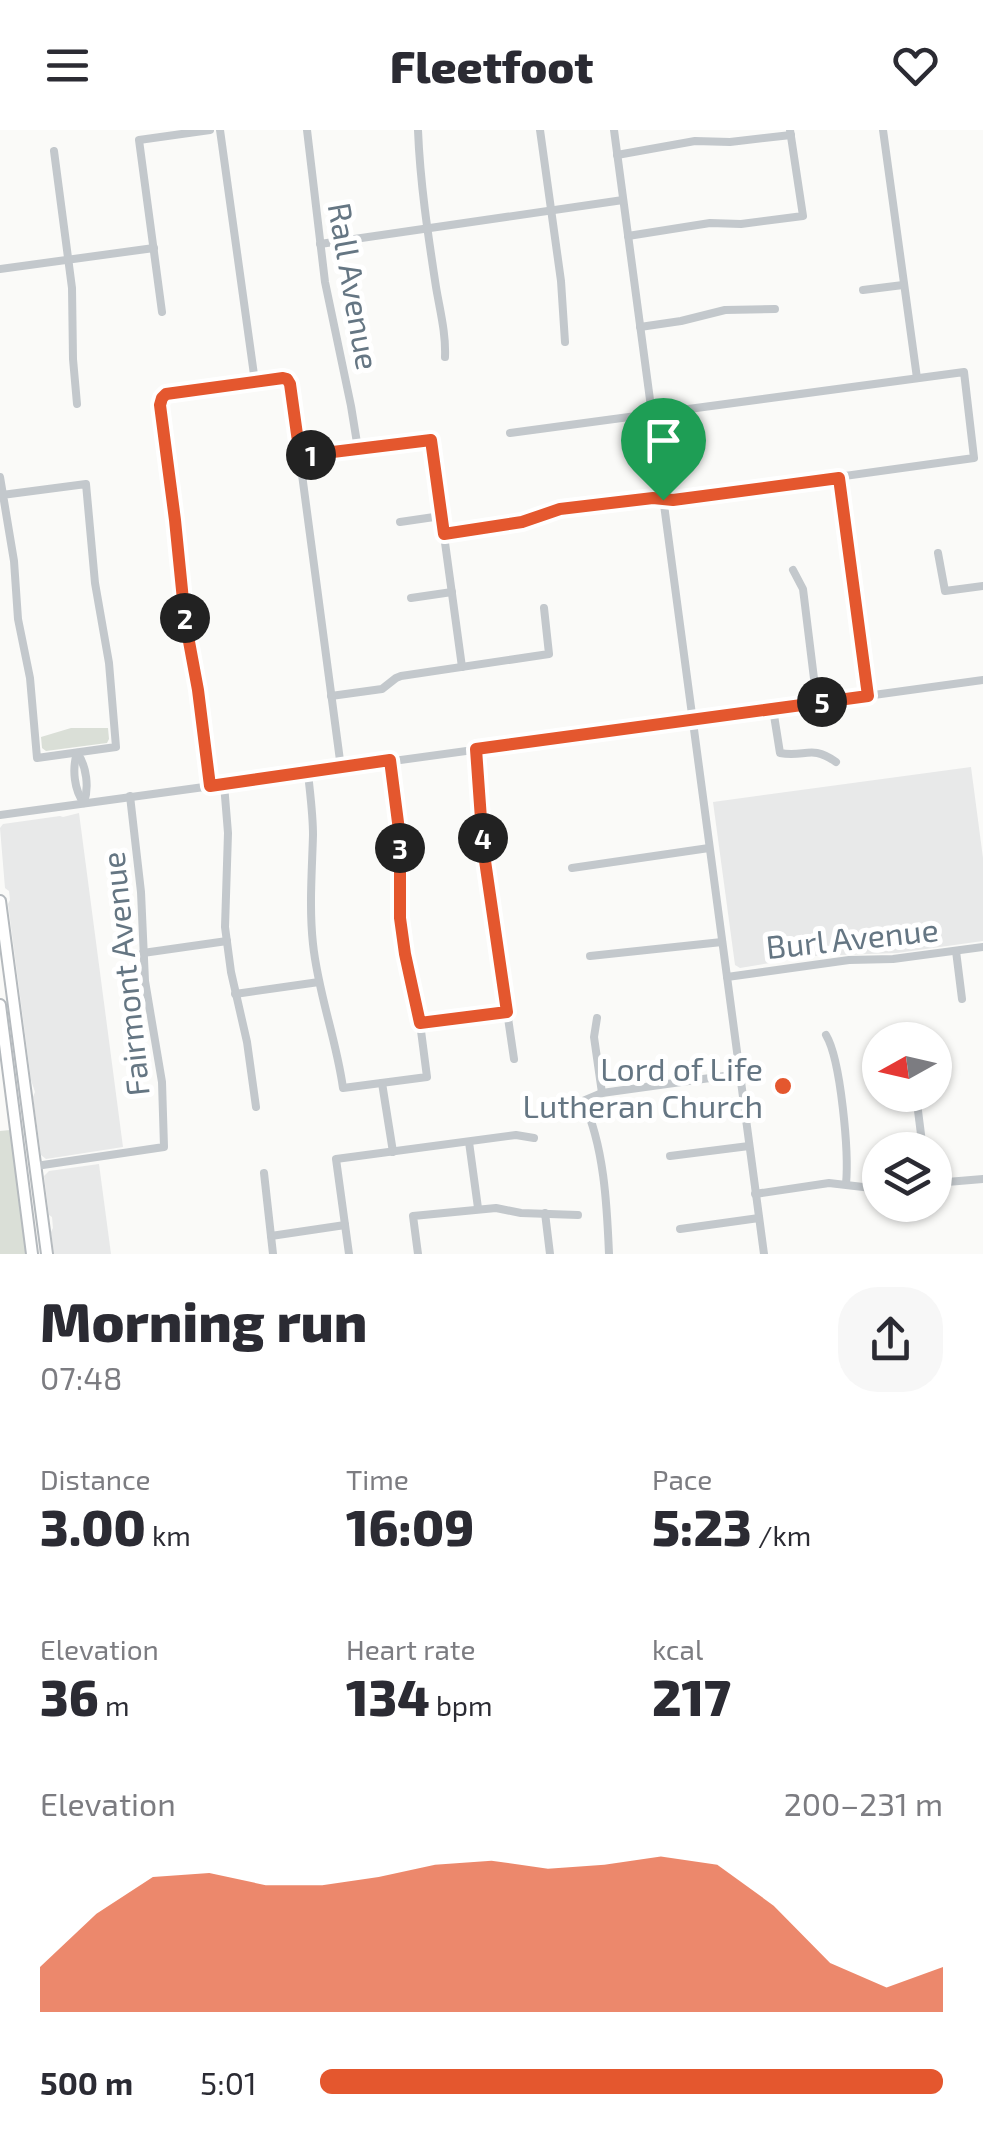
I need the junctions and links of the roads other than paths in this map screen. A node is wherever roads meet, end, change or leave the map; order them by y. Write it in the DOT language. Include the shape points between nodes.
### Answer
graph roads {
  1 [pos="210,130"];
  2 [pos="220,130"];
  3 [pos="308,130"];
  4 [pos="418,130"];
  5 [pos="540,130"];
  6 [pos="614,130"];
  7 [pos="882,130"];
  8 [pos="791,132"];
  9 [pos="54,151"];
  10 [pos="617,155"];
  11 [pos="623,200"];
  12 [pos="552,210"];
  13 [pos="428,227"];
  14 [pos="628,236"];
  15 [pos="320,244"];
  16 [pos="154,248"];
  17 [pos="69,260"];
  18 [pos="0,269"];
  19 [pos="904,285"];
  20 [pos="864,290"];
  21 [pos="775,309"];
  22 [pos="162,312"];
  23 [pos="640,326"];
  24 [pos="565,342"];
  25 [pos="445,357"];
  26 [pos="916,378"];
  27 [pos="254,382"];
  28 [pos="77,404"];
  29 [pos="651,414"];
  30 [pos="510,433"];
  31 [pos="358,449"];
  32 [pos="300,456"];
  33 [pos="0,478"];
  34 [pos="839,478"];
  35 [pos="2,495"];
  36 [pos="663,500"];
  37 [pos="441,516"];
  38 [pos="400,522"];
  39 [pos="444,534"];
  40 [pos="938,553"];
  41 [pos="794,570"];
  42 [pos="983,586"];
  43 [pos="452,592"];
  44 [pos="412,598"];
  45 [pos="544,608"];
  46 [pos="462,667"];
  47 [pos="983,680"];
  48 [pos="332,696"];
  49 [pos="868,696"];
  50 [pos="818,702"];
  51 [pos="773,709"];
  52 [pos="692,720"];
  53 [pos="476,749"];
  54 [pos="77,753"];
  55 [pos="390,760"];
  56 [pos="836,762"];
  57 [pos="342,768"];
  58 [pos="308,772"];
  59 [pos="224,784"];
  60 [pos="210,786"];
  61 [pos="130,796"];
  62 [pos="84,803"];
  63 [pos="0,815"];
  64 [pos="709,848"];
  65 [pos="572,868"];
  66 [pos="0,901"];
  67 [pos="227,941"];
  68 [pos="722,942"];
  69 [pos="983,947"];
  70 [pos="956,951"];
  71 [pos="142,953"];
  72 [pos="590,956"];
  73 [pos="726,978"];
  74 [pos="319,982"];
  75 [pos="234,994"];
  76 [pos="962,999"];
  77 [pos="0,1006"];
  78 [pos="507,1012"];
  79 [pos="597,1018"];
  80 [pos="420,1023"];
  81 [pos="826,1035"];
  82 [pos="3,1055"];
  83 [pos="514,1059"];
  84 [pos="740,1074"];
  85 [pos="382,1083"];
  86 [pos="25,1089"];
  87 [pos="602,1093"];
  88 [pos="256,1107"];
  89 [pos="16,1127"];
  90 [pos="534,1138"];
  91 [pos="470,1142"];
  92 [pos="749,1146"];
  93 [pos="392,1152"];
  94 [pos="670,1156"];
  95 [pos="36,1166"];
  96 [pos="264,1174"];
  97 [pos="983,1178"];
  98 [pos="952,1181"];
  99 [pos="846,1184"];
  100 [pos="862,1187"];
  101 [pos="755,1194"];
  102 [pos="478,1208"];
  103 [pos="545,1214"];
  104 [pos="578,1214"];
  105 [pos="758,1218"];
  106 [pos="345,1226"];
  107 [pos="680,1229"];
  108 [pos="271,1236"];
  109 [pos="32,1254"];
  110 [pos="47,1254"];
  111 [pos="273,1254"];
  112 [pos="349,1254"];
  113 [pos="418,1254"];
  114 [pos="550,1254"];
  115 [pos="608,1254"];
  116 [pos="764,1254"];
  1 -- 16 [label="street" via="139,140"];
  2 -- 27 [label="street"];
  3 -- 15 [label="street, Rall Avenue"];
  4 -- 13 [label="street"];
  5 -- 12 [label="street"];
  6 -- 10 [label="street"];
  7 -- 19 [label="street"];
  8 -- 10 [label="street"];
  8 -- 14 [label="street" via="803,216"];
  9 -- 17 [label="street"];
  10 -- 11 [label="street"];
  11 -- 12 [label="street"];
  11 -- 14 [label="street"];
  12 -- 13 [label="street"];
  12 -- 24 [label="street"];
  13 -- 15 [label="street"];
  13 -- 25 [label="street"];
  14 -- 23 [label="street"];
  15 -- 31 [label="street, Rall Avenue"];
  16 -- 17 [label="street"];
  16 -- 22 [label="street"];
  17 -- 18 [label="street"];
  17 -- 28 [label="street"];
  19 -- 20 [label="street"];
  19 -- 26 [label="street"];
  21 -- 23 [label="street" via="725,310"];
  23 -- 29 [label="street"];
  26 -- 29 [label="street"];
  26 -- 34 [label="street" via="964,372 974,458"];
  27 -- 32 [label="street" via="287,379"];
  27 -- 60 [label="street" via="166,394 160,405"];
  29 -- 30 [label="street"];
  29 -- 36 [label="street"];
  31 -- 32 [label="street"];
  31 -- 37 [label="street" via="431,440"];
  32 -- 48 [label="street"];
  33 -- 35 [label="street"];
  34 -- 36 [label="street"];
  34 -- 49 [label="street"];
  35 -- 54 [label="street" via="37,758"];
  35 -- 54 [label="street" via="86,484 116,746"];
  36 -- 39 [label="street" via="560,509"];
  36 -- 52 [label="street"];
  37 -- 38 [label="street"];
  37 -- 39 [label="street"];
  39 -- 43 [label="street"];
  40 -- 42 [label="street" via="945,591"];
  41 -- 50 [label="street"];
  43 -- 44 [label="street"];
  43 -- 46 [label="street"];
  45 -- 46 [label="street" via="550,654"];
  46 -- 48 [label="street"];
  47 -- 49 [label="street"];
  48 -- 57 [label="street"];
  49 -- 50 [label="street"];
  50 -- 51 [label="street"];
  51 -- 52 [label="street"];
  51 -- 56 [label="street" via="780,753 812,751"];
  52 -- 53 [label="street"];
  52 -- 64 [label="street"];
  53 -- 55 [label="street"];
  53 -- 78 [label="street"];
  54 -- 62 [label="street" via="77,794"];
  55 -- 57 [label="street"];
  55 -- 80 [label="street" via="400,838 400,918"];
  57 -- 58 [label="street"];
  58 -- 59 [label="street"];
  58 -- 74 [label="street" via="310,918"];
  59 -- 60 [label="street"];
  59 -- 67 [label="street"];
  60 -- 61 [label="street"];
  61 -- 62 [label="street"];
  61 -- 71 [label="street, Fairmont Avenue"];
  62 -- 63 [label="street"];
  64 -- 65 [label="street"];
  64 -- 68 [label="street"];
  66 -- 86 [label="main road"];
  67 -- 71 [label="street"];
  67 -- 75 [label="street"];
  68 -- 72 [label="street, Burl Avenue"];
  68 -- 73 [label="street"];
  69 -- 70 [label="street, Burl Avenue"];
  70 -- 73 [label="street, Burl Avenue"];
  70 -- 76 [label="street"];
  71 -- 95 [label="street, Fairmont Avenue" via="162,1082 164,1147"];
  73 -- 84 [label="street"];
  74 -- 75 [label="street"];
  74 -- 85 [label="street" via="343,1088"];
  75 -- 88 [label="street"];
  77 -- 82 [label="main road"];
  78 -- 80 [label="street"];
  78 -- 83 [label="street"];
  79 -- 87 [label="street"];
  80 -- 85 [label="street" via="428,1077"];
  81 -- 99 [label="street" via="845,1133"];
  82 -- 86 [label="main road" via="14,1062"];
  82 -- 89 [label="main road"];
  84 -- 87 [label="street"];
  84 -- 92 [label="street"];
  85 -- 93 [label="street"];
  86 -- 95 [label="main road"];
  87 -- 115 [label="street" via="583,1101 596,1133"];
  89 -- 95 [label="main road" via="28,1162"];
  89 -- 109 [label="main road"];
  90 -- 91 [label="street"];
  91 -- 93 [label="street"];
  91 -- 102 [label="street"];
  92 -- 94 [label="street"];
  92 -- 101 [label="street"];
  93 -- 106 [label="street" via="336,1160"];
  95 -- 110 [label="main road"];
  96 -- 108 [label="street"];
  97 -- 98 [label="street"];
  99 -- 100 [label="street"];
  99 -- 101 [label="street"];
  101 -- 105 [label="street"];
  102 -- 103 [label="street"];
  102 -- 113 [label="street" via="413,1216"];
  103 -- 104 [label="street"];
  103 -- 114 [label="street"];
  105 -- 107 [label="street"];
  105 -- 116 [label="street"];
  106 -- 108 [label="street"];
  106 -- 112 [label="street"];
  108 -- 111 [label="street"];
}
